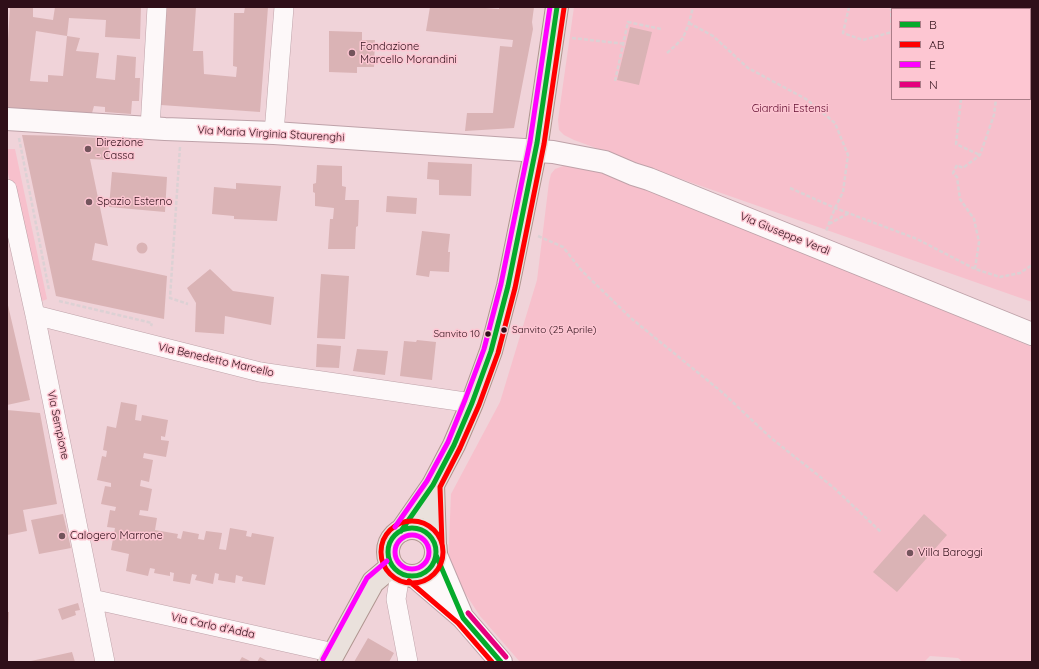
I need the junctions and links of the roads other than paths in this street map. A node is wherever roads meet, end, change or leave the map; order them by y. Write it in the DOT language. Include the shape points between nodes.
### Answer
graph roads {
  1 [pos="156,7"];
  2 [pos="284,7"];
  3 [pos="553,7"];
  4 [pos="556,7"];
  5 [pos="7,119"];
  6 [pos="150,128"];
  7 [pos="274,134"];
  8 [pos="534,152"];
  9 [pos="7,189"];
  10 [pos="35,315"];
  11 [pos="1032,334"];
  12 [pos="472,403"];
  13 [pos="433,485"];
  14 [pos="401,531"];
  15 [pos="435,550"];
  16 [pos="402,572"];
  17 [pos="92,599"];
  18 [pos="463,618"];
  19 [pos="331,658"];
  20 [pos="106,662"];
  21 [pos="408,662"];
  22 [pos="501,662"];
  1 -- 6 [label="street"];
  2 -- 7 [label="street"];
  3 -- 8 [label="main road"];
  4 -- 8 [label="main road"];
  5 -- 6 [label="main road, Via Maria Virginia Staurenghi"];
  6 -- 7 [label="main road, Via Maria Virginia Staurenghi"];
  7 -- 8 [label="main road, Via Maria Virginia Staurenghi"];
  8 -- 11 [label="main road, Via Giuseppe Verdi" via="553,152 605,162 649,178"];
  8 -- 12 [label="main road" via="508,286 491,351"];
  9 -- 10 [label="street, Via Sempione"];
  10 -- 12 [label="street, Via Benedetto Marcello" via="260,372"];
  10 -- 17 [label="street, Via Sempione"];
  12 -- 13 [label="main road"];
  13 -- 14 [label="main road"];
  13 -- 15 [label="main road"];
  14 -- 15 [label="main road" via="409,528 424,532 431,537"];
  14 -- 16 [label="main road" via="390,542 388,550 389,558"];
  15 -- 16 [label="main road" via="434,563 422,574"];
  15 -- 18 [label="main road"];
  16 -- 18 [label="main road"];
  16 -- 19 [label="main road" via="373,582"];
  16 -- 21 [label="street" via="396,599"];
  17 -- 19 [label="street, Via Carlo d'Adda"];
  17 -- 20 [label="street, Via Sempione"];
  18 -- 22 [label="main road"];
}
